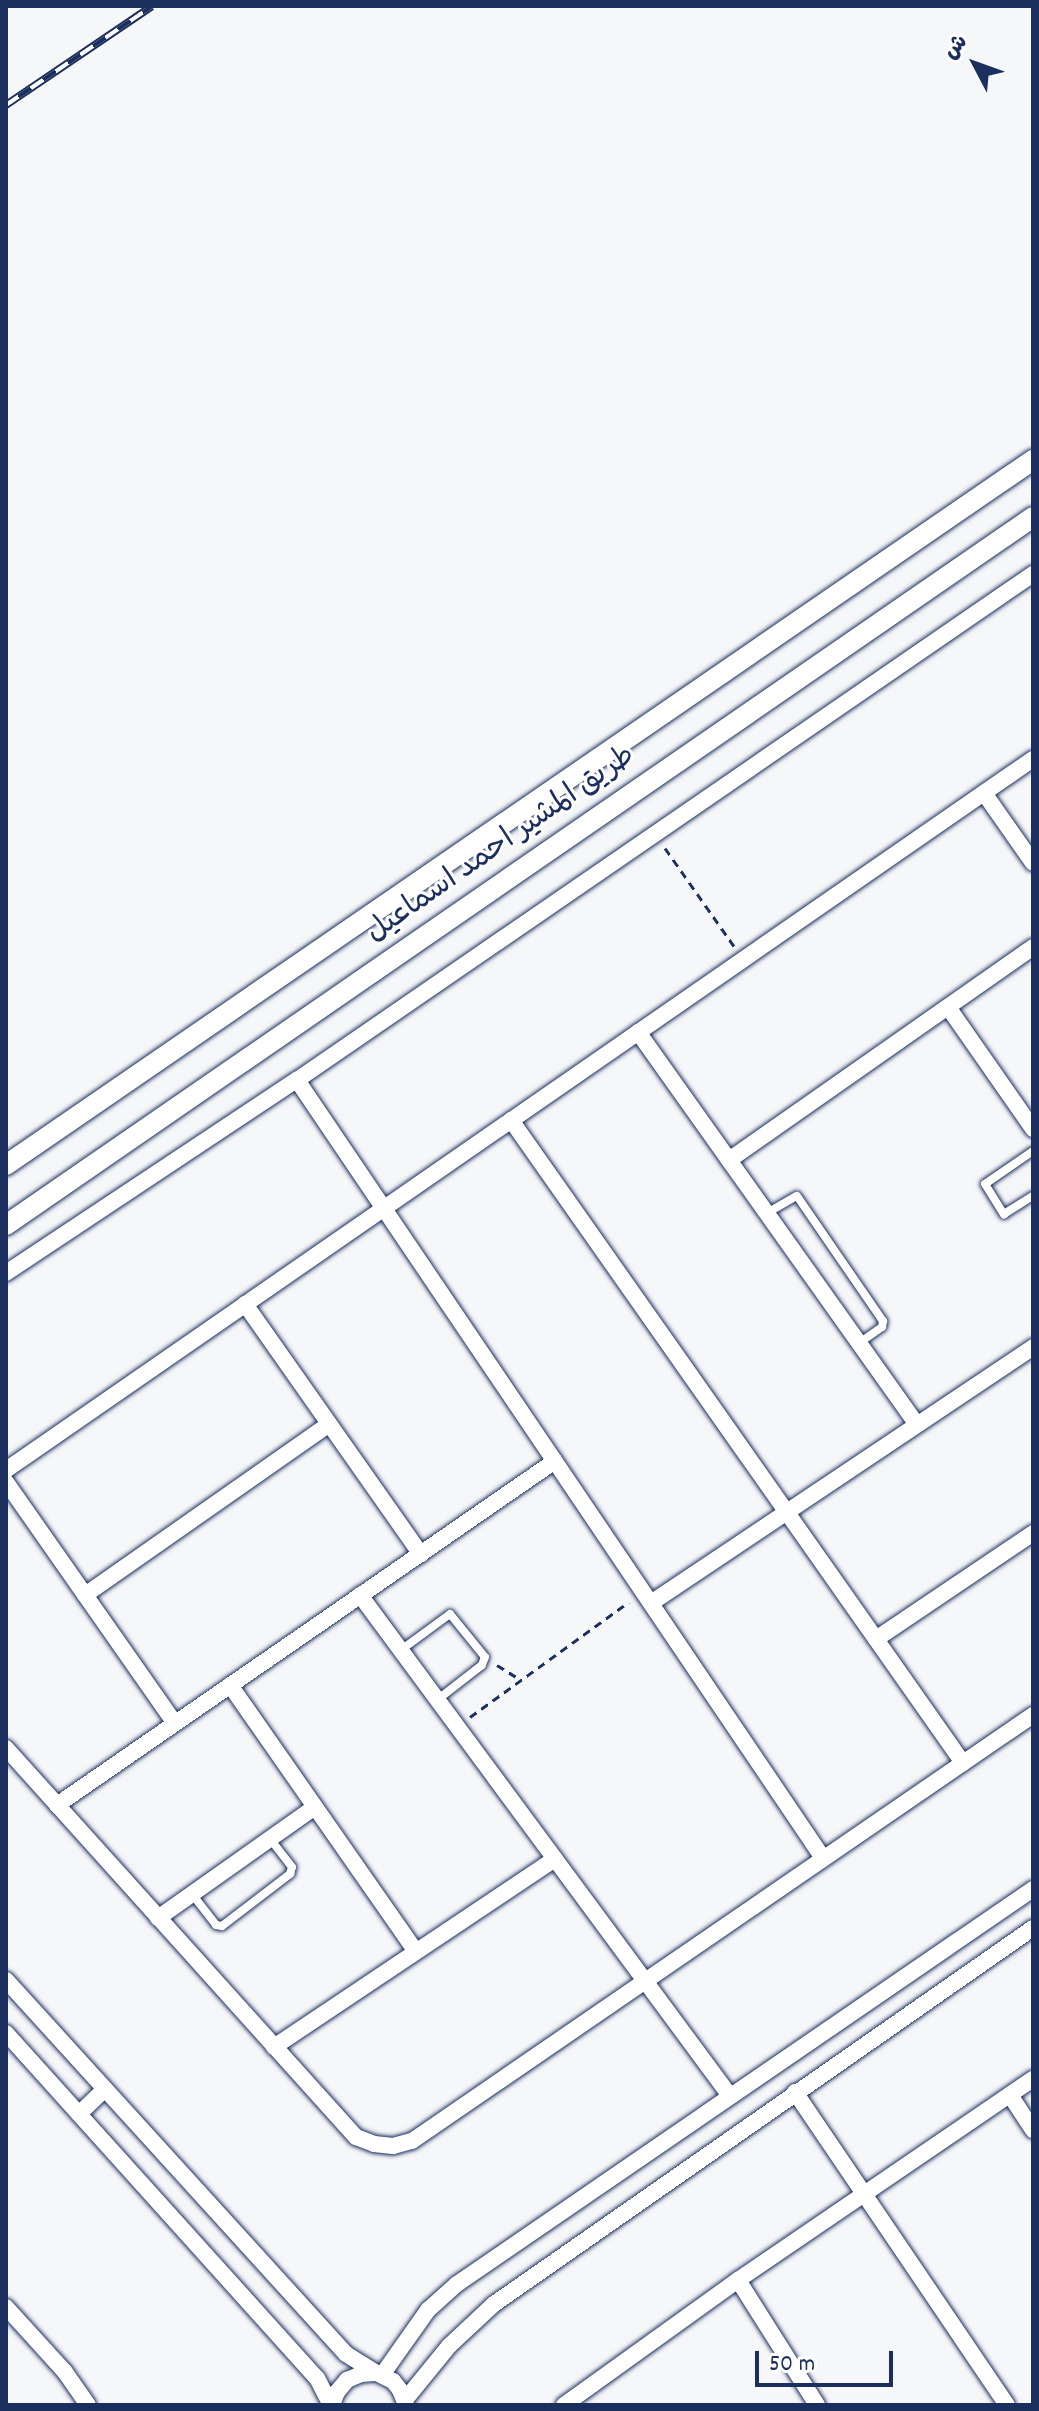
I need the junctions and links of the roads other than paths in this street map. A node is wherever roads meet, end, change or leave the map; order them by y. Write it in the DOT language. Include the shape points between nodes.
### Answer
graph roads {
  1 [pos="1033,460"];
  2 [pos="1033,517"];
  3 [pos="1032,576"];
  4 [pos="1033,759"];
  5 [pos="984,793"];
  6 [pos="1033,863"];
  7 [pos="1033,947"];
  8 [pos="948,1007"];
  9 [pos="638,1032"];
  10 [pos="297,1080"];
  11 [pos="511,1120"];
  12 [pos="1033,1129"];
  13 [pos="1033,1151"];
  14 [pos="729,1160"];
  15 [pos="6,1165"];
  16 [pos="1033,1196"];
  17 [pos="384,1208"];
  18 [pos="767,1213"];
  19 [pos="6,1225"];
  20 [pos="6,1273"];
  21 [pos="245,1304"];
  22 [pos="859,1343"];
  23 [pos="1033,1347"];
  24 [pos="329,1424"];
  25 [pos="917,1424"];
  26 [pos="555,1461"];
  27 [pos="6,1470"];
  28 [pos="6,1482"];
  29 [pos="786,1512"];
  30 [pos="1033,1533"];
  31 [pos="421,1554"];
  32 [pos="85,1595"];
  33 [pos="360,1595"];
  34 [pos="647,1597"];
  35 [pos="876,1639"];
  36 [pos="401,1650"];
  37 [pos="230,1685"];
  38 [pos="437,1700"];
  39 [pos="1033,1715"];
  40 [pos="175,1723"];
  41 [pos="6,1748"];
  42 [pos="963,1763"];
  43 [pos="57,1805"];
  44 [pos="315,1807"];
  45 [pos="270,1839"];
  46 [pos="823,1858"];
  47 [pos="555,1859"];
  48 [pos="1033,1889"];
  49 [pos="192,1894"];
  50 [pos="158,1918"];
  51 [pos="1033,1928"];
  52 [pos="416,1952"];
  53 [pos="6,1980"];
  54 [pos="644,1981"];
  55 [pos="6,2033"];
  56 [pos="274,2047"];
  57 [pos="1033,2079"];
  58 [pos="105,2089"];
  59 [pos="795,2092"];
  60 [pos="1010,2095"];
  61 [pos="730,2096"];
  62 [pos="79,2114"];
  63 [pos="1033,2130"];
  64 [pos="862,2195"];
  65 [pos="738,2280"];
  66 [pos="6,2307"];
  67 [pos="380,2374"];
  68 [pos="405,2403"];
  69 [pos="88,2405"];
  70 [pos="332,2405"];
  71 [pos="564,2405"];
  72 [pos="817,2405"];
  73 [pos="1007,2405"];
  1 -- 15 [label="street, طريق المشير احمد اسماعيل"];
  2 -- 19 [label="street, طريق المشير احمد اسماعيل"];
  3 -- 10 [label="street"];
  4 -- 5 [label="street"];
  5 -- 6 [label="street"];
  5 -- 9 [label="street"];
  7 -- 8 [label="street"];
  8 -- 12 [label="street"];
  8 -- 14 [label="street"];
  9 -- 11 [label="street"];
  9 -- 14 [label="street"];
  10 -- 17 [label="street"];
  10 -- 20 [label="street"];
  11 -- 17 [label="street"];
  11 -- 29 [label="street"];
  13 -- 16 [label="lane" via="985,1184 1004,1214"];
  14 -- 18 [label="street"];
  17 -- 21 [label="street"];
  17 -- 26 [label="street"];
  18 -- 22 [label="street"];
  18 -- 22 [label="lane" via="797,1196 883,1321"];
  21 -- 24 [label="street"];
  21 -- 27 [label="street"];
  22 -- 25 [label="street"];
  23 -- 25 [label="street"];
  24 -- 31 [label="street"];
  24 -- 32 [label="street"];
  25 -- 29 [label="street"];
  26 -- 31 [label="street"];
  26 -- 34 [label="street"];
  28 -- 32 [label="street"];
  29 -- 34 [label="street"];
  29 -- 35 [label="street"];
  30 -- 35 [label="street"];
  31 -- 33 [label="street"];
  32 -- 40 [label="street"];
  33 -- 36 [label="street"];
  33 -- 37 [label="street"];
  34 -- 46 [label="street"];
  35 -- 42 [label="street"];
  36 -- 38 [label="street"];
  36 -- 38 [label="lane" via="450,1614 486,1662"];
  37 -- 40 [label="street"];
  37 -- 44 [label="street"];
  38 -- 47 [label="street"];
  39 -- 42 [label="street"];
  40 -- 43 [label="street"];
  41 -- 43 [label="street"];
  42 -- 46 [label="street"];
  43 -- 50 [label="street"];
  44 -- 45 [label="street"];
  44 -- 52 [label="street"];
  45 -- 49 [label="street"];
  45 -- 49 [label="lane" via="292,1867 290,1874 222,1926"];
  46 -- 54 [label="street"];
  47 -- 52 [label="street"];
  47 -- 54 [label="street"];
  48 -- 61 [label="street"];
  49 -- 50 [label="street"];
  50 -- 56 [label="street"];
  51 -- 59 [label="street"];
  52 -- 56 [label="street"];
  53 -- 58 [label="street"];
  54 -- 56 [label="street" via="412,2141 393,2146 356,2137"];
  54 -- 61 [label="street"];
  55 -- 62 [label="street"];
  57 -- 60 [label="street"];
  58 -- 62 [label="street"];
  58 -- 67 [label="street" via="346,2354"];
  59 -- 64 [label="street"];
  59 -- 68 [label="street" via="494,2304 449,2346"];
  60 -- 63 [label="street"];
  60 -- 64 [label="street"];
  61 -- 67 [label="street" via="457,2284 428,2310"];
  62 -- 70 [label="street" via="317,2378"];
  64 -- 65 [label="street"];
  64 -- 73 [label="street"];
  65 -- 71 [label="street"];
  65 -- 72 [label="street"];
  66 -- 69 [label="street"];
  67 -- 68 [label="street" via="400,2390"];
  67 -- 70 [label="street" via="347,2380"];
}
